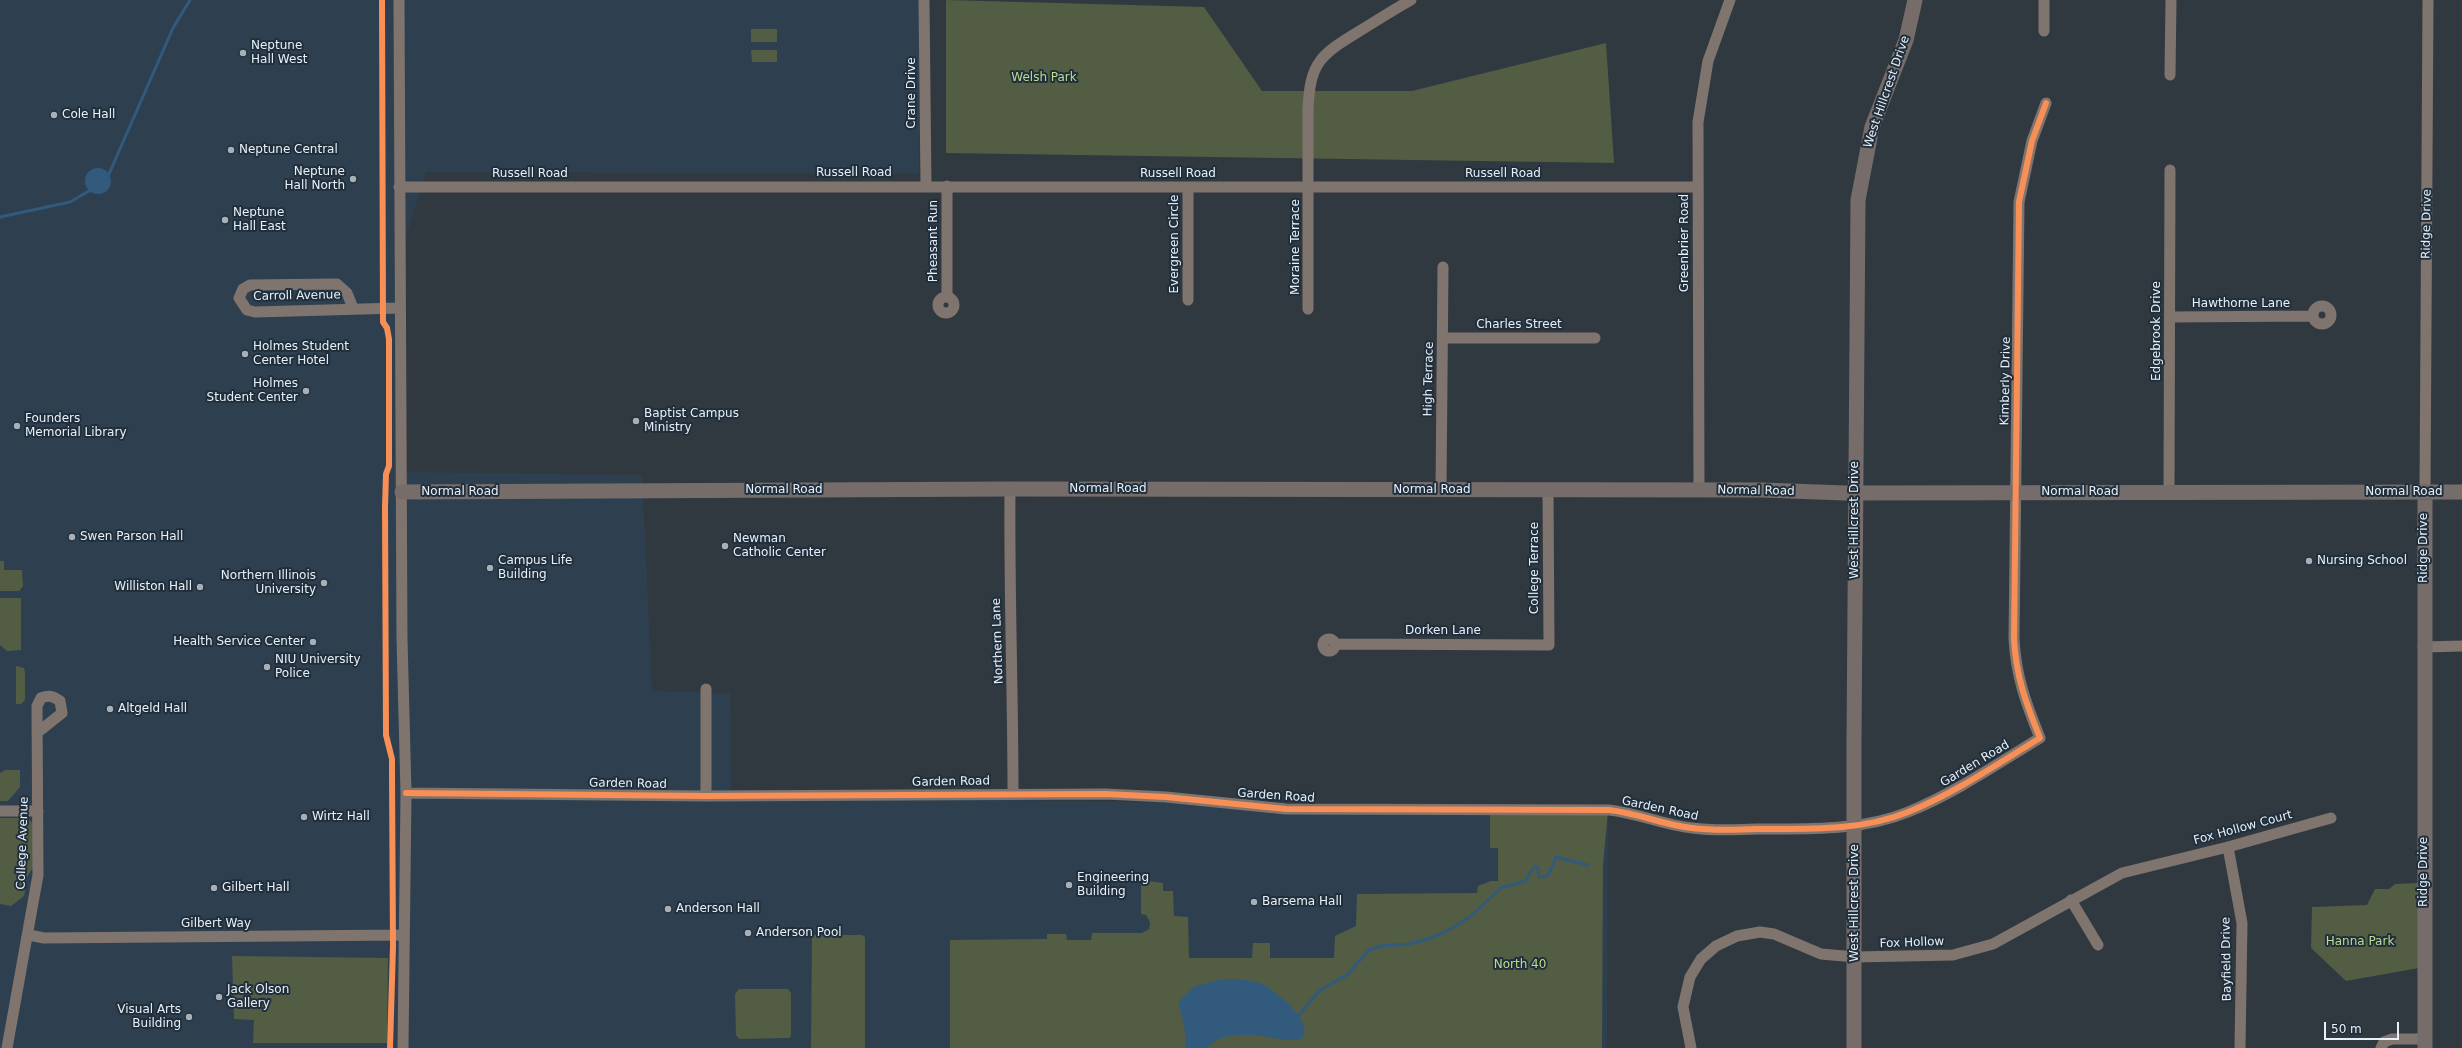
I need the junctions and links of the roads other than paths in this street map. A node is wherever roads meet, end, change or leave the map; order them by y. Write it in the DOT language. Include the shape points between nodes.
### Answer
graph roads {
  1 [pos="399,0"];
  2 [pos="924,0"];
  3 [pos="1411,0"];
  4 [pos="1730,0"];
  5 [pos="1915,0"];
  6 [pos="2044,0"];
  7 [pos="2171,0"];
  8 [pos="2428,0"];
  9 [pos="2044,31"];
  10 [pos="2170,75"];
  11 [pos="2046,103"];
  12 [pos="2170,170"];
  13 [pos="1309,185"];
  14 [pos="926,186"];
  15 [pos="947,186"];
  16 [pos="399,187"];
  17 [pos="1698,187"];
  18 [pos="1188,188"];
  19 [pos="1443,268"];
  20 [pos="947,297"];
  21 [pos="1188,300"];
  22 [pos="353,308"];
  23 [pos="400,308"];
  24 [pos="1308,309"];
  25 [pos="2313,316"];
  26 [pos="2170,317"];
  27 [pos="1443,338"];
  28 [pos="1595,338"];
  29 [pos="1010,489"];
  30 [pos="1441,490"];
  31 [pos="1548,490"];
  32 [pos="1699,490"];
  33 [pos="2425,491"];
  34 [pos="402,492"];
  35 [pos="2016,492"];
  36 [pos="2169,492"];
  37 [pos="2462,492"];
  38 [pos="1855,493"];
  39 [pos="1336,644"];
  40 [pos="1549,645"];
  41 [pos="2462,646"];
  42 [pos="2424,647"];
  43 [pos="2015,663"];
  44 [pos="706,689"];
  45 [pos="37,733"];
  46 [pos="406,793"];
  47 [pos="1013,793"];
  48 [pos="706,796"];
  49 [pos="0,811"];
  50 [pos="38,811"];
  51 [pos="2331,818"];
  52 [pos="1855,826"];
  53 [pos="2228,847"];
  54 [pos="2161,863"];
  55 [pos="2071,900"];
  56 [pos="28,935"];
  57 [pos="404,935"];
  58 [pos="2098,945"];
  59 [pos="1854,957"];
  60 [pos="2425,1044"];
  61 [pos="7,1048"];
  62 [pos="403,1048"];
  63 [pos="1691,1048"];
  64 [pos="1854,1048"];
  65 [pos="2240,1048"];
  66 [pos="2381,1048"];
  1 -- 16 [label="street"];
  2 -- 14 [label="street, Crane Drive"];
  3 -- 13 [label="street" via="1336,44 1322,57 1316,68 1308,98"];
  4 -- 17 [label="street, Greenbrier Road" via="1708,61 1702,89 1698,135"];
  5 -- 38 [label="street, West Hillcrest Drive" via="1906,40 1872,127 1858,200"];
  6 -- 9 [label="street"];
  7 -- 10 [label="street"];
  8 -- 33 [label="street, Ridge Drive"];
  11 -- 35 [label="street, Kimberly Drive" via="2032,141 2019,202"];
  12 -- 26 [label="street, Edgebrook Drive"];
  13 -- 17 [label="street, Russell Road"];
  13 -- 18 [label="street, Russell Road"];
  13 -- 24 [label="street, Moraine Terrace"];
  14 -- 15 [label="street, Russell Road"];
  14 -- 16 [label="street, Russell Road"];
  15 -- 18 [label="street, Russell Road"];
  15 -- 20 [label="street, Pheasant Run"];
  16 -- 23 [label="street"];
  17 -- 32 [label="street, Greenbrier Road"];
  18 -- 21 [label="street, Evergreen Circle"];
  19 -- 27 [label="street, High Terrace"];
  22 -- 22 [label="street, Carroll Avenue" via="347,293 338,284 250,285 243,289 238,298 247,310 255,312"];
  22 -- 23 [label="street, Carroll Avenue"];
  23 -- 34 [label="street"];
  25 -- 26 [label="street, Hawthorne Lane"];
  26 -- 36 [label="street, Edgebrook Drive"];
  27 -- 28 [label="street, Charles Street"];
  27 -- 30 [label="street, High Terrace"];
  29 -- 30 [label="street, Normal Road"];
  29 -- 34 [label="street, Normal Road"];
  29 -- 47 [label="street, Northern Lane"];
  30 -- 31 [label="street, Normal Road"];
  31 -- 32 [label="street, Normal Road"];
  31 -- 40 [label="street, College Terrace"];
  32 -- 38 [label="street, Normal Road"];
  33 -- 36 [label="street, Normal Road"];
  33 -- 37 [label="street, Normal Road"];
  33 -- 42 [label="street, Ridge Drive"];
  34 -- 46 [label="street"];
  35 -- 36 [label="street, Normal Road"];
  35 -- 38 [label="street, Normal Road"];
  35 -- 43 [label="street, Kimberly Drive"];
  38 -- 52 [label="street, West Hillcrest Drive"];
  39 -- 40 [label="street, Dorken Lane"];
  41 -- 42 [label="street"];
  42 -- 60 [label="street, Ridge Drive"];
  43 -- 52 [label="street, Garden Road" via="2022,696 2040,738 1936,800 1885,820"];
  44 -- 48 [label="street"];
  45 -- 50 [label="street, College Avenue"];
  46 -- 48 [label="street, Garden Road"];
  46 -- 57 [label="street"];
  47 -- 48 [label="street, Garden Road"];
  47 -- 52 [label="street, Garden Road" via="1166,797 1286,809 1609,810 1630,812 1679,826 1706,830"];
  49 -- 50 [label="street"];
  50 -- 56 [label="street, College Avenue" via="38,875"];
  51 -- 53 [label="street, Fox Hollow Court"];
  52 -- 59 [label="street, West Hillcrest Drive"];
  53 -- 54 [label="street, Fox Hollow Court"];
  53 -- 65 [label="street, Bayfield Drive" via="2242,923"];
  54 -- 55 [label="street, Fox Hollow" via="2122,873"];
  55 -- 58 [label="street"];
  55 -- 59 [label="street, Fox Hollow" via="1992,944 1975,950 1936,957"];
  56 -- 57 [label="street, Gilbert Way" via="44,938"];
  56 -- 61 [label="street, College Avenue"];
  57 -- 62 [label="street"];
  59 -- 63 [label="street, Fox Hollow" via="1820,954 1774,934 1748,934 1726,940 1701,959 1685,990 1683,1016"];
  59 -- 64 [label="street, West Hillcrest Drive"];
  60 -- 66 [label="street" via="2392,1039 2384,1042"];
}
